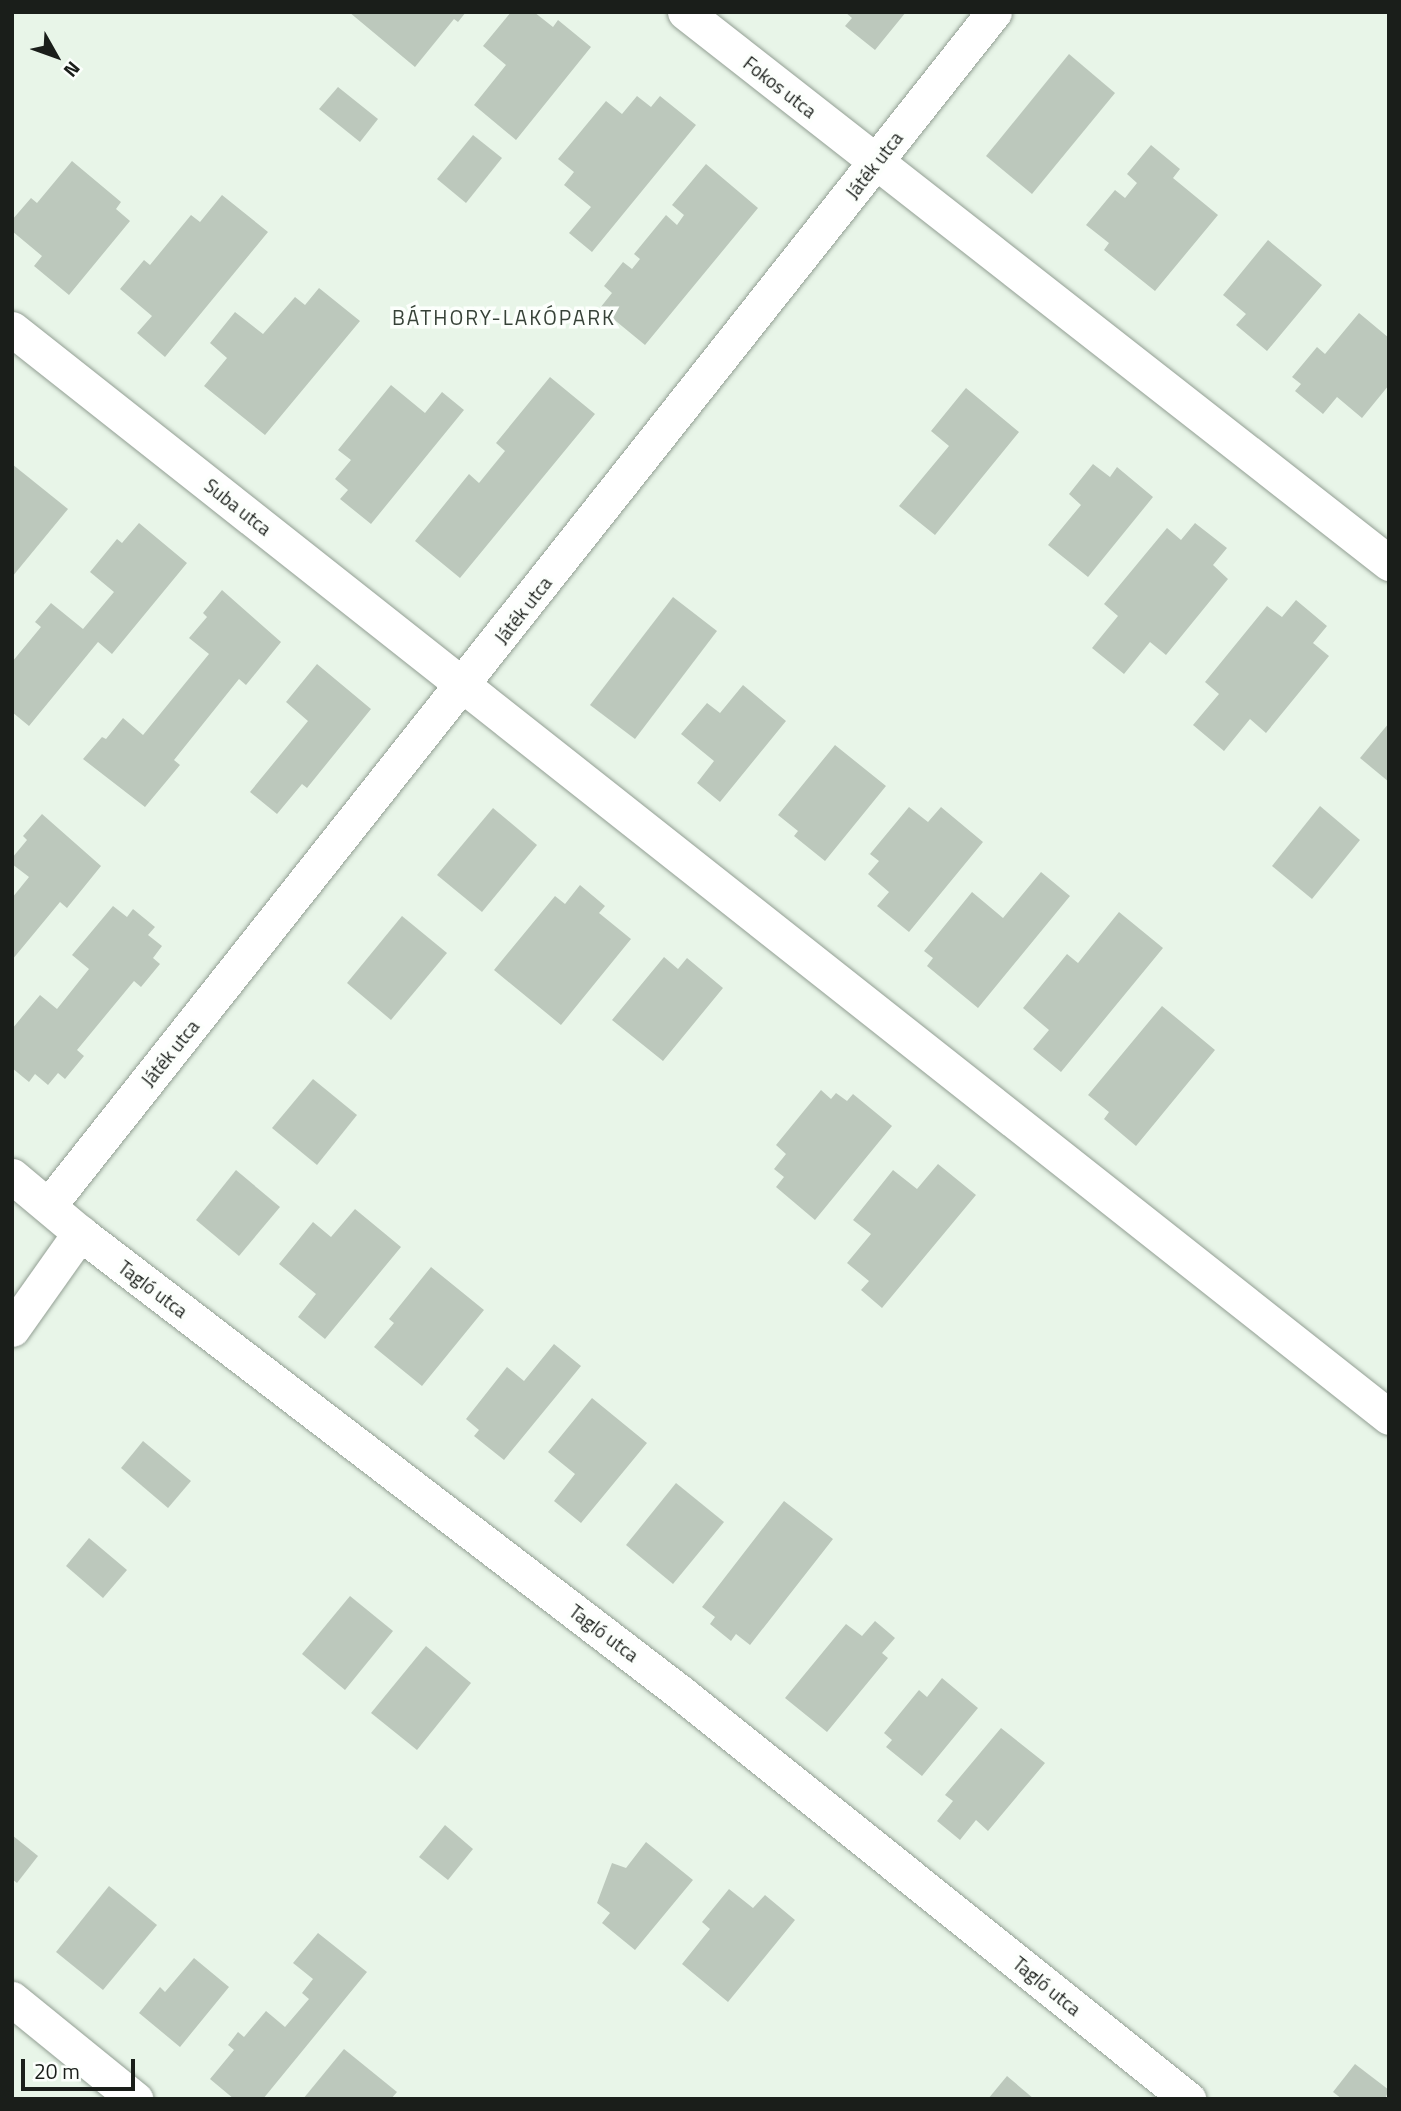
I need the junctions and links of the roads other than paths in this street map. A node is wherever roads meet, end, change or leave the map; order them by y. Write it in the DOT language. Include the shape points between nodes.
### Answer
graph roads {
  1 [pos="685,12"];
  2 [pos="994,12"];
  3 [pos="876,162"];
  4 [pos="12,329"];
  5 [pos="1389,562"];
  6 [pos="464,684"];
  7 [pos="12,1176"];
  8 [pos="49,1205"];
  9 [pos="80,1233"];
  10 [pos="12,1329"];
  11 [pos="1389,1417"];
  12 [pos="12,1999"];
  13 [pos="135,2099"];
  14 [pos="1188,2099"];
  1 -- 3 [label="street, Fokos utca"];
  2 -- 3 [label="street, Játék utca"];
  3 -- 5 [label="street, Fokos utca"];
  3 -- 6 [label="street, Játék utca"];
  4 -- 6 [label="street, Suba utca"];
  6 -- 8 [label="street, Játék utca"];
  6 -- 11 [label="street, Suba utca"];
  7 -- 8 [label="street, Tagló utca"];
  8 -- 9 [label="street, Tagló utca"];
  9 -- 10 [label="street"];
  9 -- 14 [label="street, Tagló utca" via="681,1693"];
  12 -- 13 [label="street"];
}
